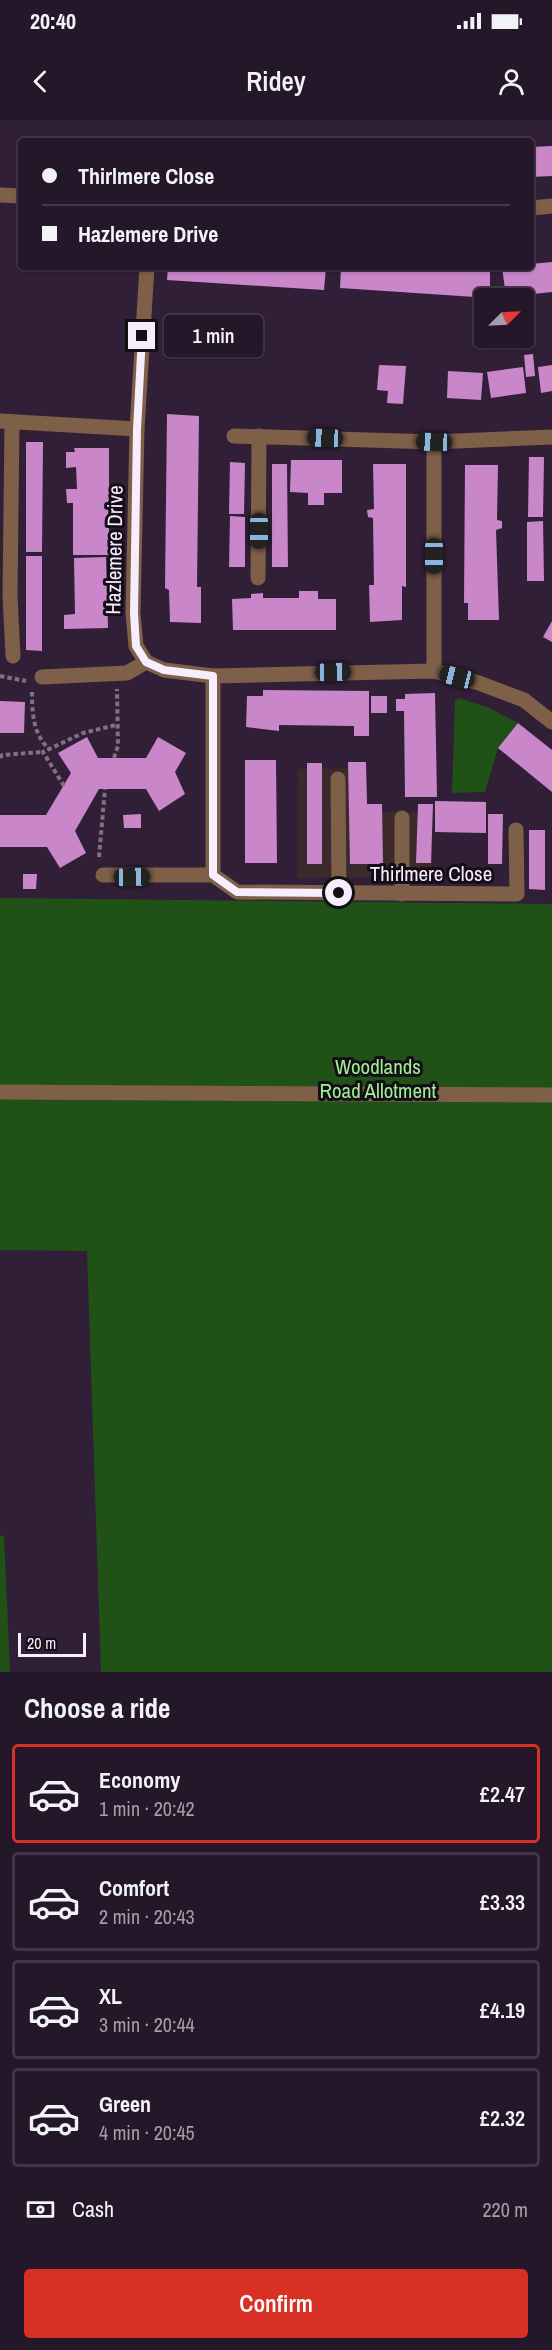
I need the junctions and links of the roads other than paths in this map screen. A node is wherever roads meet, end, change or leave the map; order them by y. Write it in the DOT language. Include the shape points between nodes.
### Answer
graph roads {
  1 [pos="0,195"];
  2 [pos="18,196"];
  3 [pos="552,206"];
  4 [pos="534,208"];
  5 [pos="147,270"];
  6 [pos="6,422"];
  7 [pos="137,429"];
  8 [pos="234,436"];
  9 [pos="259,436"];
  10 [pos="552,437"];
  11 [pos="434,442"];
  12 [pos="6,468"];
  13 [pos="5,526"];
  14 [pos="258,578"];
  15 [pos="5,596"];
  16 [pos="13,656"];
  17 [pos="146,662"];
  18 [pos="434,671"];
  19 [pos="213,676"];
  20 [pos="42,677"];
  21 [pos="552,722"];
  22 [pos="338,779"];
  23 [pos="402,818"];
  24 [pos="516,830"];
  25 [pos="103,875"];
  26 [pos="213,875"];
  27 [pos="339,893"];
  28 [pos="402,894"];
  29 [pos="0,1092"];
  30 [pos="552,1095"];
  1 -- 2 [label="street"];
  3 -- 4 [label="street"];
  5 -- 7 [label="street, Hazlemere Drive"];
  6 -- 7 [label="street"];
  6 -- 12 [label="street"];
  7 -- 17 [label="street, Hazlemere Drive" via="134,613 136,646"];
  8 -- 9 [label="street"];
  9 -- 11 [label="street"];
  9 -- 14 [label="street"];
  10 -- 11 [label="street"];
  11 -- 18 [label="street"];
  12 -- 13 [label="street"];
  13 -- 15 [label="street"];
  15 -- 16 [label="street"];
  17 -- 19 [label="street" via="164,670"];
  17 -- 20 [label="street" via="137,669 116,674"];
  18 -- 19 [label="street"];
  18 -- 21 [label="street" via="479,682 524,700"];
  19 -- 26 [label="street"];
  22 -- 27 [label="street"];
  23 -- 28 [label="street"];
  24 -- 28 [label="street, Thirlmere Close" via="517,894"];
  25 -- 26 [label="street"];
  26 -- 27 [label="street, Thirlmere Close" via="237,892"];
  27 -- 28 [label="street, Thirlmere Close"];
  29 -- 30 [label="street"];
}
